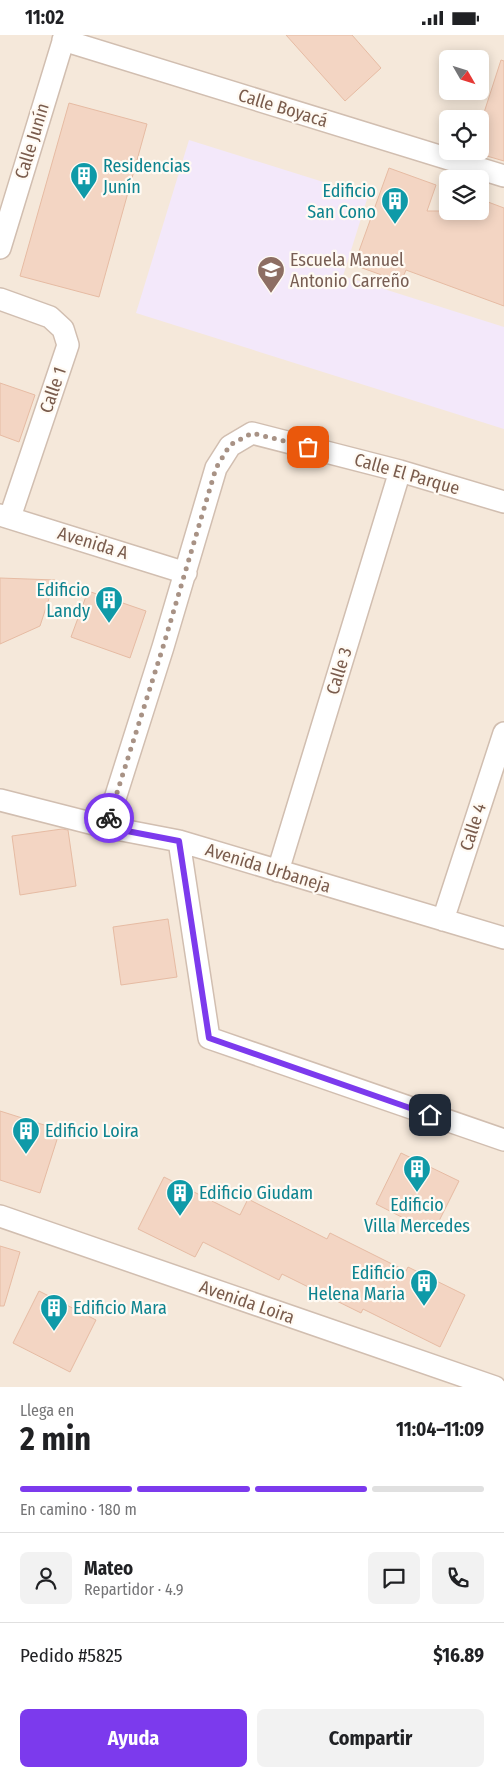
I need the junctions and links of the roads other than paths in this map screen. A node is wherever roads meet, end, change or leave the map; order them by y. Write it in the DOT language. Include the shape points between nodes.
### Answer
graph roads {
  1 [pos="64,37"];
  2 [pos="504,176"];
  3 [pos="0,248"];
  4 [pos="0,299"];
  5 [pos="400,471"];
  6 [pos="504,502"];
  7 [pos="5,516"];
  8 [pos="186,573"];
  9 [pos="504,733"];
  10 [pos="0,800"];
  11 [pos="106,827"];
  12 [pos="179,841"];
  13 [pos="278,871"];
  14 [pos="443,920"];
  15 [pos="504,938"];
  16 [pos="504,1140"];
  17 [pos="0,1216"];
  18 [pos="473,1384"];
  19 [pos="495,1387"];
  1 -- 2 [label="street, Calle Boyacá"];
  1 -- 3 [label="street, Calle Junín"];
  4 -- 7 [label="street, Calle 1" via="50,317 63,329 68,345"];
  5 -- 6 [label="street, Calle El Parque"];
  5 -- 8 [label="street, Calle El Parque" via="252,433 230,445 216,468"];
  5 -- 13 [label="street, Calle 3"];
  7 -- 8 [label="street, Avenida A"];
  8 -- 11 [label="street"];
  9 -- 14 [label="street, Calle 4"];
  10 -- 11 [label="street, Avenida Urbaneja"];
  11 -- 12 [label="street, Avenida Urbaneja"];
  12 -- 13 [label="street, Avenida Urbaneja"];
  12 -- 16 [label="street" via="209,1038"];
  13 -- 14 [label="street, Avenida Urbaneja"];
  14 -- 15 [label="street, Avenida Urbaneja"];
  17 -- 18 [label="street, Avenida Loira"];
  18 -- 19 [label="street, Avenida Loira"];
}
